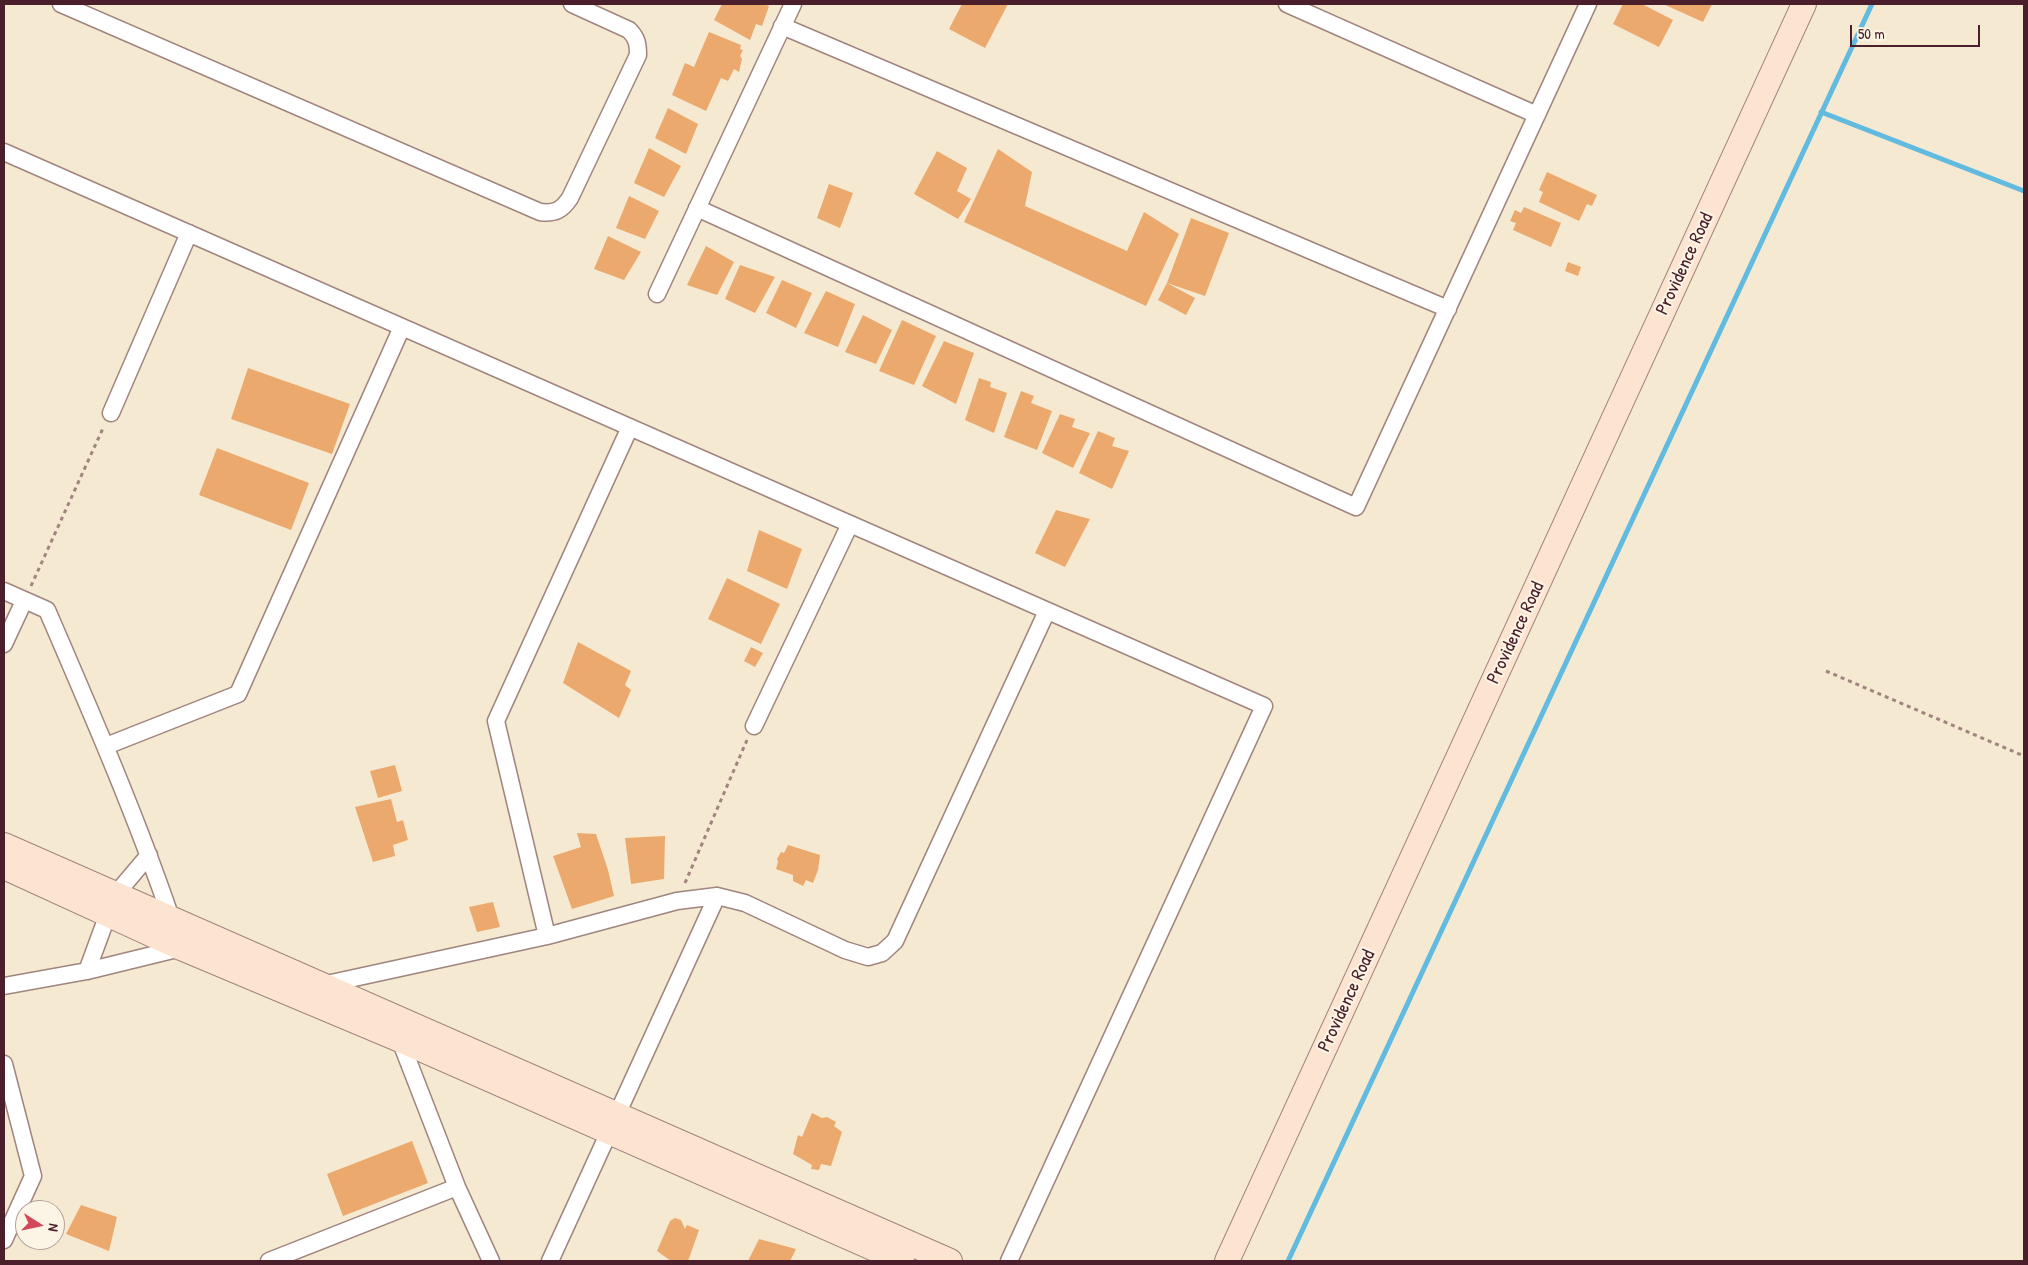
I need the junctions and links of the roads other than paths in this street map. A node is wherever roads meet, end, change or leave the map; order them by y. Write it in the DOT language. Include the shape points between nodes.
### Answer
graph roads {
  1 [pos="61,4"];
  2 [pos="572,4"];
  3 [pos="792,4"];
  4 [pos="1287,4"];
  5 [pos="1588,4"];
  6 [pos="1804,4"];
  7 [pos="1820,4"];
  8 [pos="782,26"];
  9 [pos="1537,115"];
  10 [pos="4,152"];
  11 [pos="697,208"];
  12 [pos="189,233"];
  13 [pos="657,294"];
  14 [pos="1448,309"];
  15 [pos="402,327"];
  16 [pos="111,413"];
  17 [pos="630,427"];
  18 [pos="850,524"];
  19 [pos="4,591"];
  20 [pos="24,600"];
  21 [pos="1047,611"];
  22 [pos="4,644"];
  23 [pos="754,726"];
  24 [pos="106,746"];
  25 [pos="4,845"];
  26 [pos="149,854"];
  27 [pos="4,867"];
  28 [pos="717,896"];
  29 [pos="112,904"];
  30 [pos="171,918"];
  31 [pos="547,936"];
  32 [pos="181,948"];
  33 [pos="87,971"];
  34 [pos="322,985"];
  35 [pos="4,986"];
  36 [pos="400,1040"];
  37 [pos="4,1064"];
  38 [pos="612,1123"];
  39 [pos="457,1187"];
  40 [pos="4,1240"];
  41 [pos="269,1261"];
  42 [pos="491,1261"];
  43 [pos="550,1261"];
  44 [pos="902,1261"];
  45 [pos="950,1261"];
  46 [pos="1009,1261"];
  47 [pos="1227,1261"];
  48 [pos="1245,1261"];
  1 -- 2 [label="street" via="548,213 564,208 570,198 638,54 638,43 629,30"];
  3 -- 8 [label="street"];
  4 -- 9 [label="street"];
  5 -- 9 [label="street"];
  6 -- 47 [label="street, Providence Road"];
  7 -- 48 [label="street, Providence Road"];
  8 -- 11 [label="street"];
  8 -- 14 [label="street"];
  9 -- 14 [label="street"];
  10 -- 12 [label="street"];
  11 -- 13 [label="street"];
  11 -- 14 [label="street" via="1356,507"];
  12 -- 15 [label="street"];
  12 -- 16 [label="street"];
  15 -- 17 [label="street"];
  15 -- 24 [label="street" via="238,694"];
  17 -- 18 [label="street"];
  17 -- 31 [label="street" via="496,721"];
  18 -- 21 [label="street"];
  18 -- 23 [label="street"];
  19 -- 20 [label="street"];
  20 -- 22 [label="street"];
  20 -- 24 [label="street" via="47,610"];
  21 -- 28 [label="street" via="895,941 882,953 868,957 845,950 745,902"];
  21 -- 46 [label="street" via="1264,706"];
  24 -- 26 [label="street"];
  25 -- 29 [label="street"];
  26 -- 29 [label="street"];
  26 -- 30 [label="street"];
  27 -- 29 [label="street"];
  28 -- 31 [label="street" via="677,901"];
  28 -- 38 [label="street"];
  29 -- 30 [label="street"];
  29 -- 32 [label="street"];
  29 -- 33 [label="street"];
  30 -- 34 [label="street"];
  31 -- 34 [label="street"];
  32 -- 33 [label="street"];
  32 -- 36 [label="street"];
  33 -- 35 [label="street"];
  34 -- 38 [label="street"];
  36 -- 38 [label="street"];
  36 -- 39 [label="street"];
  37 -- 40 [label="street" via="33,1176"];
  38 -- 43 [label="street"];
  38 -- 44 [label="street"];
  38 -- 45 [label="street"];
  39 -- 41 [label="street"];
  39 -- 42 [label="street"];
}
